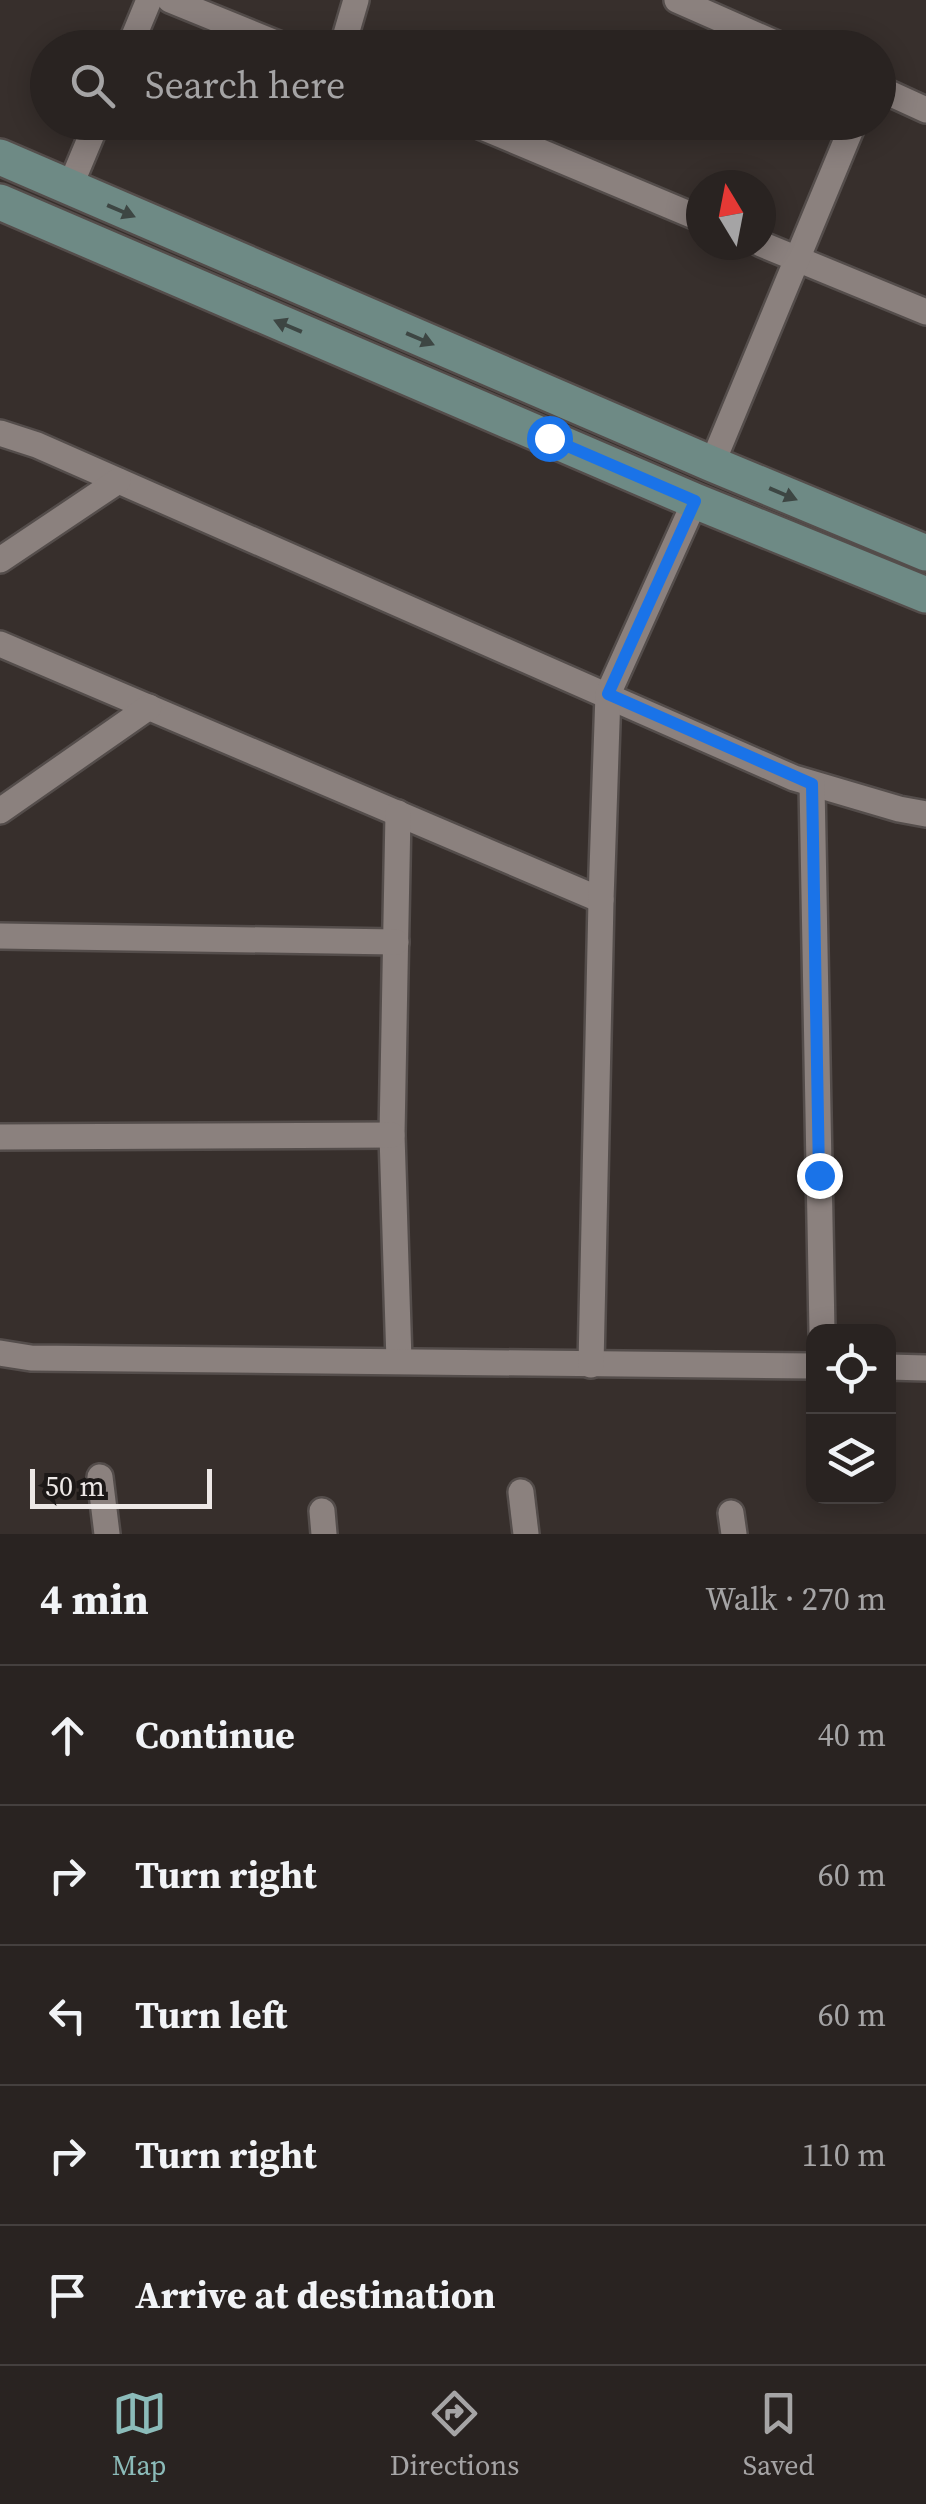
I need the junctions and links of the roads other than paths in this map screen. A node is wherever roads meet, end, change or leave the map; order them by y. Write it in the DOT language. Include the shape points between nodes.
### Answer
graph roads {
  1 [pos="149,0"];
  2 [pos="170,0"];
  3 [pos="356,0"];
  4 [pos="676,0"];
  5 [pos="136,30"];
  6 [pos="244,30"];
  7 [pos="347,30"];
  8 [pos="745,30"];
  9 [pos="896,96"];
  10 [pos="926,110"];
  11 [pos="89,140"];
  12 [pos="513,140"];
  13 [pos="847,140"];
  14 [pos="0,157"];
  15 [pos="69,188"];
  16 [pos="0,202"];
  17 [pos="686,212"];
  18 [pos="776,250"];
  19 [pos="799,259"];
  20 [pos="926,312"];
  21 [pos="0,433"];
  22 [pos="712,464"];
  23 [pos="118,480"];
  24 [pos="695,501"];
  25 [pos="926,553"];
  26 [pos="0,560"];
  27 [pos="926,595"];
  28 [pos="0,644"];
  29 [pos="608,694"];
  30 [pos="149,707"];
  31 [pos="812,784"];
  32 [pos="0,810"];
  33 [pos="398,814"];
  34 [pos="926,814"];
  35 [pos="600,900"];
  36 [pos="0,936"];
  37 [pos="396,942"];
  38 [pos="392,1135"];
  39 [pos="0,1137"];
  40 [pos="822,1324"];
  41 [pos="0,1353"];
  42 [pos="399,1361"];
  43 [pos="591,1364"];
  44 [pos="806,1366"];
  45 [pos="896,1368"];
  46 [pos="926,1368"];
  47 [pos="100,1477"];
  48 [pos="521,1492"];
  49 [pos="108,1534"];
  50 [pos="526,1534"];
  1 -- 5 [label="street"];
  2 -- 6 [label="street"];
  3 -- 7 [label="street"];
  4 -- 8 [label="street"];
  9 -- 10 [label="street"];
  11 -- 15 [label="street"];
  12 -- 17 [label="street"];
  13 -- 19 [label="street"];
  14 -- 15 [label="street"];
  15 -- 22 [label="street, one-way"];
  24 -- 16 [label="street, one-way"];
  18 -- 19 [label="street"];
  19 -- 20 [label="street"];
  19 -- 22 [label="street"];
  21 -- 23 [label="street"];
  22 -- 25 [label="street, one-way"];
  23 -- 26 [label="street"];
  23 -- 29 [label="street"];
  24 -- 27 [label="street"];
  24 -- 29 [label="street"];
  28 -- 30 [label="street"];
  29 -- 31 [label="street"];
  29 -- 35 [label="street"];
  30 -- 32 [label="street"];
  30 -- 33 [label="street"];
  31 -- 34 [label="street"];
  31 -- 40 [label="street"];
  33 -- 35 [label="street"];
  33 -- 37 [label="street"];
  35 -- 43 [label="street"];
  36 -- 37 [label="street"];
  37 -- 38 [label="street"];
  38 -- 39 [label="street"];
  38 -- 42 [label="street"];
  41 -- 42 [label="street"];
  42 -- 43 [label="street"];
  43 -- 44 [label="street"];
  45 -- 46 [label="street"];
  47 -- 49 [label="street"];
  48 -- 50 [label="street"];
}
